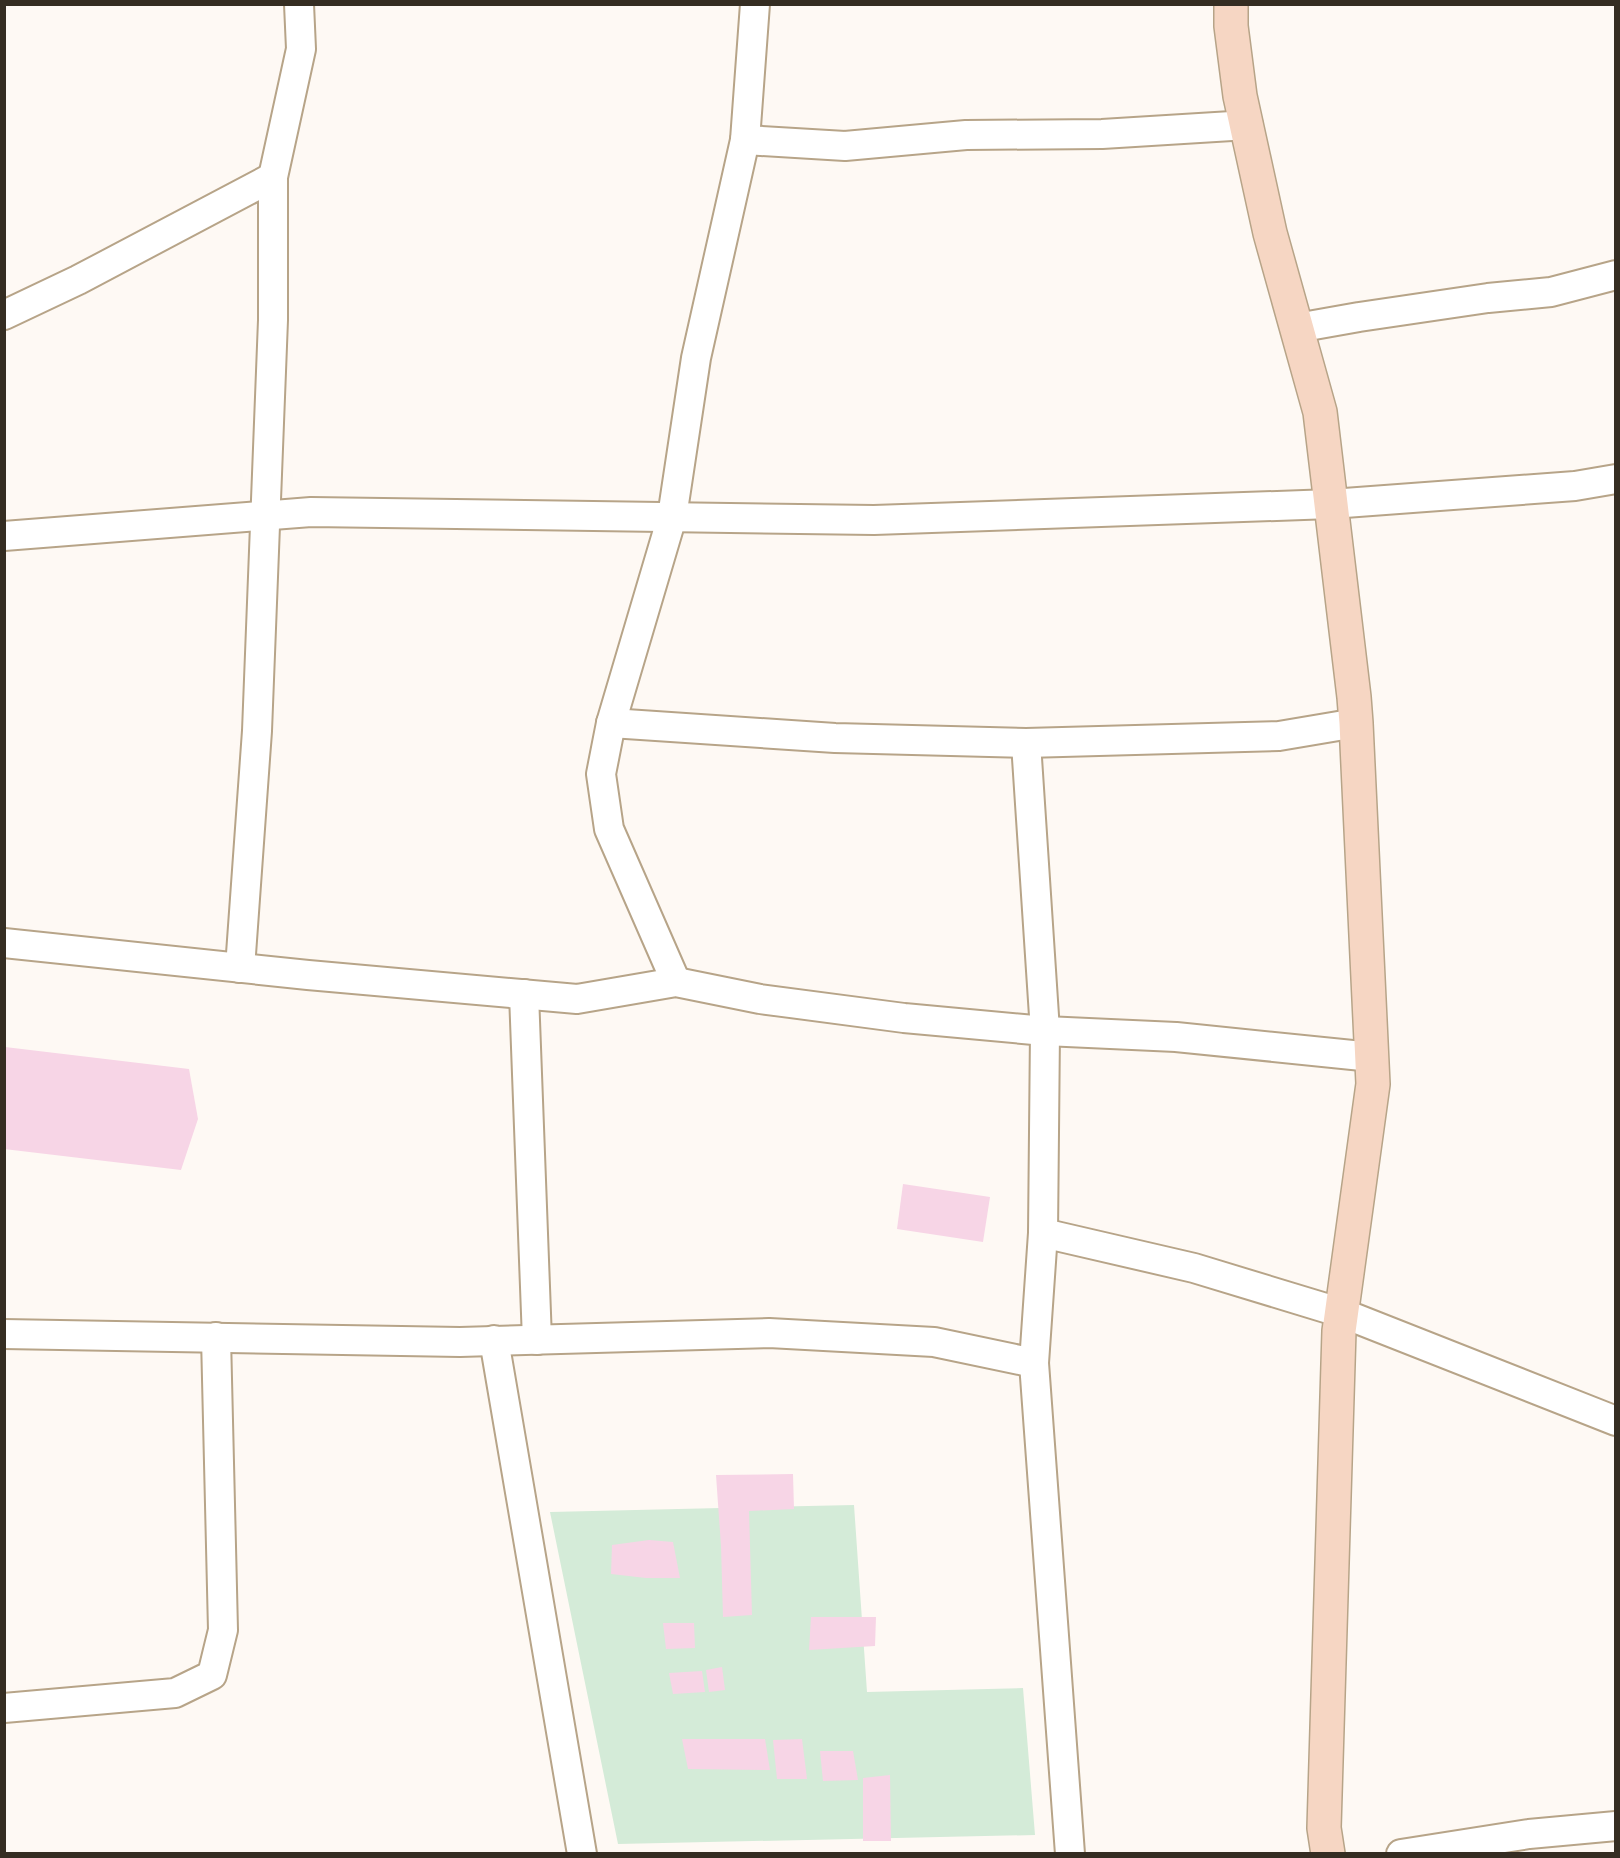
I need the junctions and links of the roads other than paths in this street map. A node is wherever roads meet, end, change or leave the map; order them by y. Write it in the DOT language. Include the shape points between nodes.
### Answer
graph roads {
  1 [pos="299,4"];
  2 [pos="755,4"];
  3 [pos="1231,4"];
  4 [pos="1248,125"];
  5 [pos="745,140"];
  6 [pos="273,177"];
  7 [pos="1616,275"];
  8 [pos="4,315"];
  9 [pos="1297,328"];
  10 [pos="1616,479"];
  11 [pos="1331,504"];
  12 [pos="266,516"];
  13 [pos="672,517"];
  14 [pos="4,536"];
  15 [pos="611,723"];
  16 [pos="1356,723"];
  17 [pos="1026,743"];
  18 [pos="4,943"];
  19 [pos="240,968"];
  20 [pos="676,982"];
  21 [pos="524,994"];
  22 [pos="1045,1030"];
  23 [pos="1372,1057"];
  24 [pos="1042,1233"];
  25 [pos="1342,1313"];
  26 [pos="4,1334"];
  27 [pos="216,1337"];
  28 [pos="494,1340"];
  29 [pos="537,1340"];
  30 [pos="1034,1363"];
  31 [pos="1616,1421"];
  32 [pos="4,1708"];
  33 [pos="1616,1826"];
  34 [pos="582,1854"];
  35 [pos="1070,1854"];
  36 [pos="1328,1854"];
  37 [pos="1401,1854"];
  1 -- 6 [label="street" via="301,48"];
  2 -- 5 [label="street"];
  3 -- 4 [label="main road" via="1239,84"];
  4 -- 5 [label="street" via="1102,135 966,135 845,147"];
  4 -- 9 [label="main road" via="1270,233"];
  5 -- 13 [label="street" via="696,358"];
  6 -- 8 [label="street"];
  6 -- 12 [label="street"];
  7 -- 9 [label="street" via="1551,292"];
  9 -- 11 [label="main road" via="1320,412"];
  10 -- 11 [label="street" via="1575,486"];
  11 -- 13 [label="street" via="874,520"];
  11 -- 16 [label="main road"];
  12 -- 13 [label="street" via="311,512"];
  12 -- 14 [label="street"];
  12 -- 19 [label="street" via="257,732"];
  13 -- 15 [label="street"];
  15 -- 17 [label="street" via="835,738"];
  15 -- 20 [label="street" via="601,774 609,829"];
  16 -- 17 [label="street" via="1279,736"];
  16 -- 23 [label="main road"];
  17 -- 22 [label="street"];
  18 -- 19 [label="street"];
  19 -- 21 [label="street"];
  20 -- 21 [label="street" via="577,999"];
  20 -- 22 [label="street" via="760,999 904,1018"];
  21 -- 29 [label="street"];
  22 -- 23 [label="street" via="1176,1037"];
  22 -- 24 [label="street"];
  23 -- 25 [label="main road" via="1373,1084"];
  24 -- 25 [label="street" via="1194,1268"];
  24 -- 30 [label="street"];
  25 -- 31 [label="street"];
  25 -- 36 [label="main road" via="1324,1828"];
  26 -- 27 [label="street"];
  27 -- 28 [label="street"];
  27 -- 32 [label="street" via="223,1630 212,1675 176,1694"];
  28 -- 29 [label="street"];
  28 -- 34 [label="street"];
  29 -- 30 [label="street" via="769,1333 934,1342"];
  30 -- 35 [label="street"];
  33 -- 37 [label="street" via="1529,1834"];
}
